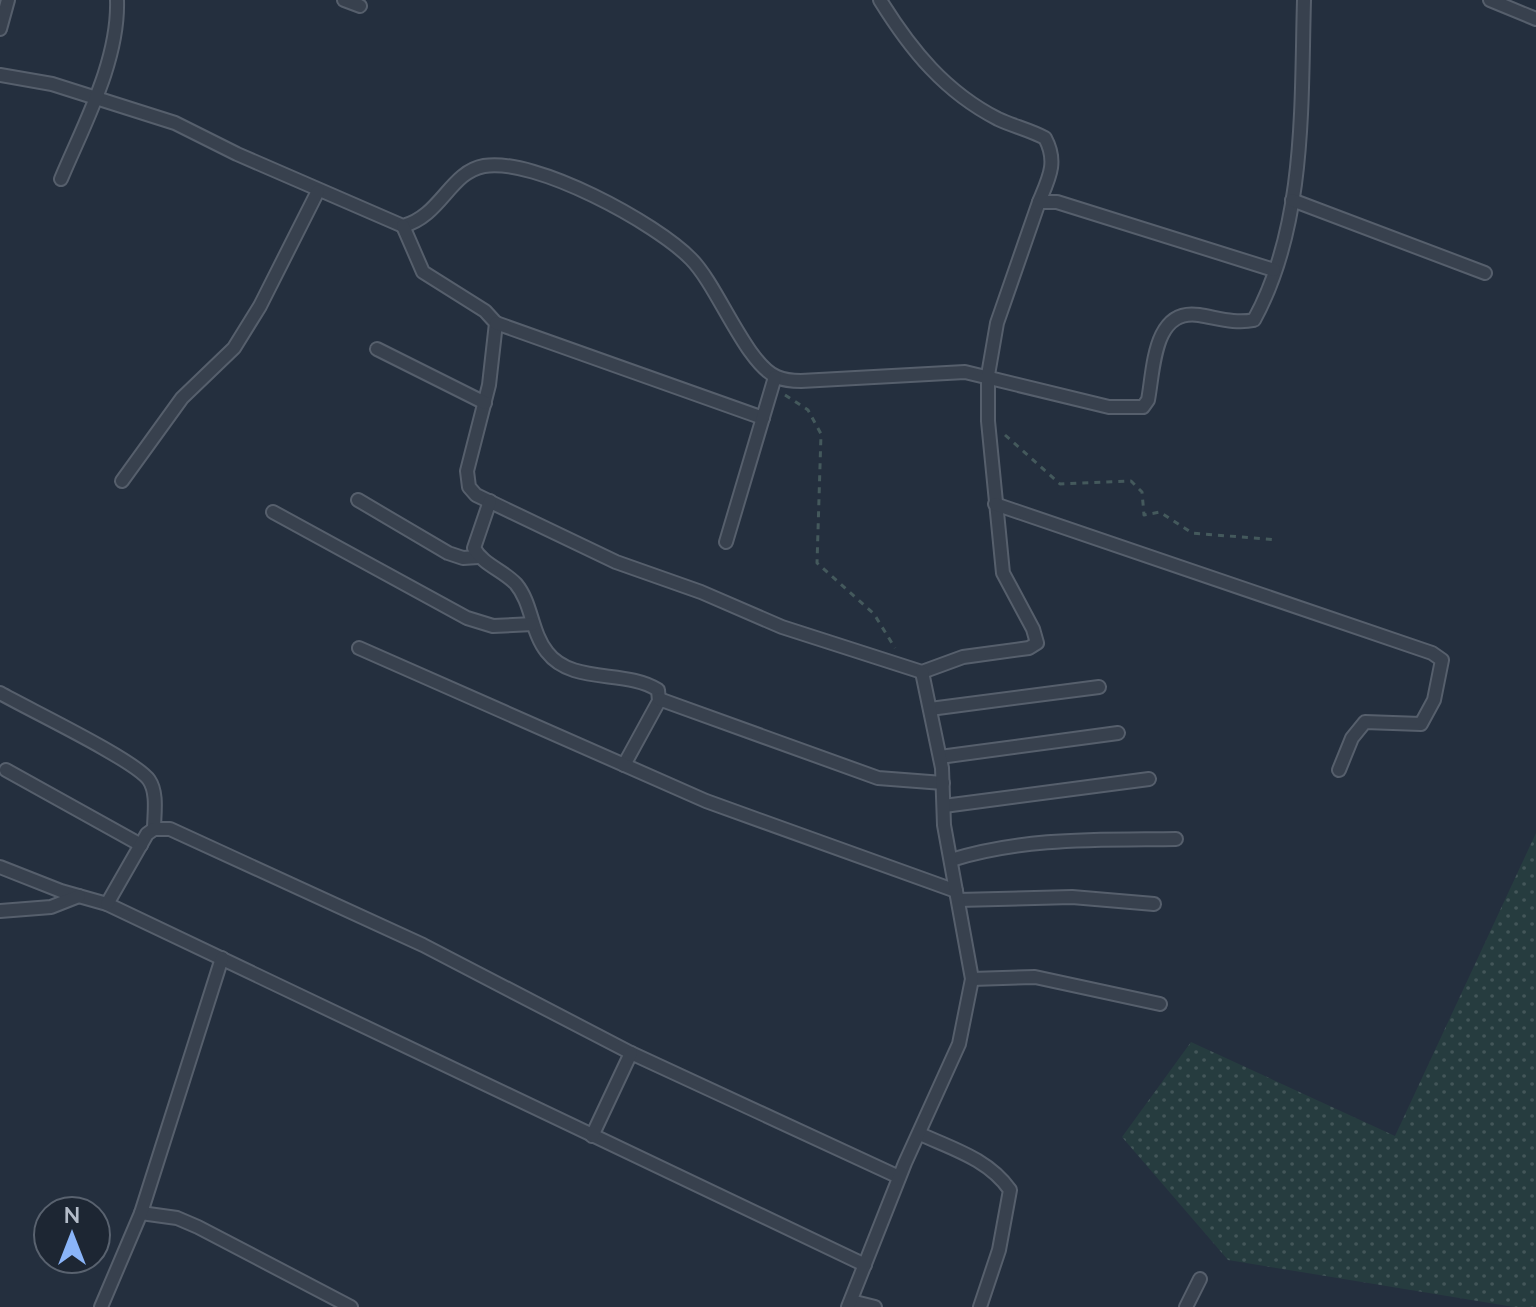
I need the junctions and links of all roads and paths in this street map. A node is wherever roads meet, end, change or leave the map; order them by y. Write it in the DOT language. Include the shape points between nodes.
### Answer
graph roads {
  1 [pos="8,0"];
  2 [pos="117,0"];
  3 [pos="344,0"];
  4 [pos="880,0"];
  5 [pos="1304,0"];
  6 [pos="1490,0"];
  7 [pos="360,6"];
  8 [pos="1536,19"];
  9 [pos="0,29"];
  10 [pos="0,75"];
  11 [pos="95,98"];
  12 [pos="61,179"];
  13 [pos="318,191"];
  14 [pos="1292,200"];
  15 [pos="1039,202"];
  16 [pos="403,226"];
  17 [pos="1274,270"];
  18 [pos="1485,273"];
  19 [pos="496,323"];
  20 [pos="377,349"];
  21 [pos="988,375"];
  22 [pos="775,377"];
  23 [pos="485,403"];
  24 [pos="763,418"];
  25 [pos="988,421"];
  26 [pos="122,481"];
  27 [pos="358,500"];
  28 [pos="490,501"];
  29 [pos="995,504"];
  30 [pos="273,512"];
  31 [pos="1277,540"];
  32 [pos="726,542"];
  33 [pos="478,557"];
  34 [pos="533,624"];
  35 [pos="359,648"];
  36 [pos="920,671"];
  37 [pos="1099,687"];
  38 [pos="0,693"];
  39 [pos="659,699"];
  40 [pos="930,709"];
  41 [pos="1118,733"];
  42 [pos="940,757"];
  43 [pos="624,765"];
  44 [pos="6,770"];
  45 [pos="1339,770"];
  46 [pos="1149,779"];
  47 [pos="943,783"];
  48 [pos="944,806"];
  49 [pos="154,829"];
  50 [pos="1176,839"];
  51 [pos="141,845"];
  52 [pos="951,860"];
  53 [pos="0,867"];
  54 [pos="79,896"];
  55 [pos="957,896"];
  56 [pos="107,904"];
  57 [pos="1154,904"];
  58 [pos="0,911"];
  59 [pos="222,958"];
  60 [pos="972,979"];
  61 [pos="1160,1004"];
  62 [pos="631,1053"];
  63 [pos="920,1134"];
  64 [pos="592,1136"];
  65 [pos="899,1177"];
  66 [pos="141,1213"];
  67 [pos="865,1265"];
  68 [pos="1200,1279"];
  69 [pos="849,1304"];
  70 [pos="101,1307"];
  71 [pos="351,1307"];
  72 [pos="875,1307"];
  73 [pos="980,1307"];
  74 [pos="1186,1307"];
  1 -- 9 [label="street"];
  2 -- 11 [label="street" via="116,29"];
  3 -- 7 [label="street"];
  4 -- 15 [label="street" via="936,76 971,104 1045,138 1053,169"];
  5 -- 14 [label="street"];
  6 -- 8 [label="street"];
  10 -- 11 [label="street" via="17,75"];
  11 -- 12 [label="street"];
  11 -- 13 [label="street" via="175,123"];
  13 -- 16 [label="street"];
  13 -- 26 [label="street" via="234,348 182,398"];
  14 -- 17 [label="street"];
  14 -- 18 [label="street"];
  15 -- 17 [label="street" via="1057,202"];
  15 -- 21 [label="street" via="997,323"];
  16 -- 19 [label="street" via="423,272"];
  16 -- 22 [label="street" via="419,222 469,171 482,166 507,166 570,183 669,240 692,260 754,355"];
  17 -- 21 [label="street" via="1254,320 1240,323 1183,314 1163,328 1143,407 1109,407"];
  19 -- 23 [label="street"];
  19 -- 24 [label="street"];
  20 -- 23 [label="street"];
  21 -- 22 [label="street" via="931,372 801,381"];
  21 -- 25 [label="street"];
  22 -- 24 [label="street"];
  22 -- 36 [label="path" via="782,393 808,410 821,434 817,563 874,614 894,647"];
  23 -- 28 [label="street" via="467,471 469,487"];
  24 -- 32 [label="street"];
  25 -- 29 [label="street"];
  25 -- 31 [label="path" via="1060,484 1131,481 1142,492 1144,515 1160,512 1192,533"];
  27 -- 33 [label="street" via="448,553"];
  28 -- 33 [label="street" via="475,538"];
  28 -- 36 [label="street" via="616,562 782,627"];
  29 -- 36 [label="street" via="1003,573 1037,643"];
  29 -- 45 [label="street" via="1442,660 1434,700 1421,724 1365,722"];
  30 -- 34 [label="street" via="467,618 493,626"];
  33 -- 34 [label="street" via="516,584"];
  34 -- 39 [label="street" via="558,663 648,684 658,690"];
  35 -- 43 [label="street"];
  36 -- 40 [label="street"];
  37 -- 40 [label="street"];
  38 -- 49 [label="street" via="149,780"];
  39 -- 43 [label="street"];
  39 -- 47 [label="street" via="878,778"];
  40 -- 42 [label="street"];
  41 -- 42 [label="street"];
  42 -- 47 [label="street"];
  43 -- 55 [label="street"];
  44 -- 51 [label="street"];
  46 -- 48 [label="street"];
  47 -- 48 [label="street"];
  48 -- 52 [label="street"];
  49 -- 51 [label="street"];
  49 -- 62 [label="street" via="183,834 423,945"];
  50 -- 52 [label="street" via="1043,841"];
  51 -- 56 [label="street"];
  52 -- 55 [label="street"];
  53 -- 54 [label="street"];
  54 -- 56 [label="street"];
  54 -- 58 [label="street" via="51,907"];
  55 -- 57 [label="street"];
  55 -- 60 [label="street"];
  56 -- 59 [label="street"];
  59 -- 64 [label="street"];
  59 -- 66 [label="street"];
  60 -- 61 [label="street" via="1035,977"];
  60 -- 63 [label="street" via="959,1044"];
  62 -- 64 [label="street"];
  62 -- 65 [label="street"];
  63 -- 65 [label="street"];
  63 -- 73 [label="street" via="983,1163 1010,1190 999,1250"];
  64 -- 67 [label="street"];
  65 -- 67 [label="street"];
  66 -- 70 [label="street"];
  66 -- 71 [label="street" via="198,1227"];
  67 -- 69 [label="street"];
  68 -- 74 [label="street"];
  69 -- 72 [label="street"];
}
